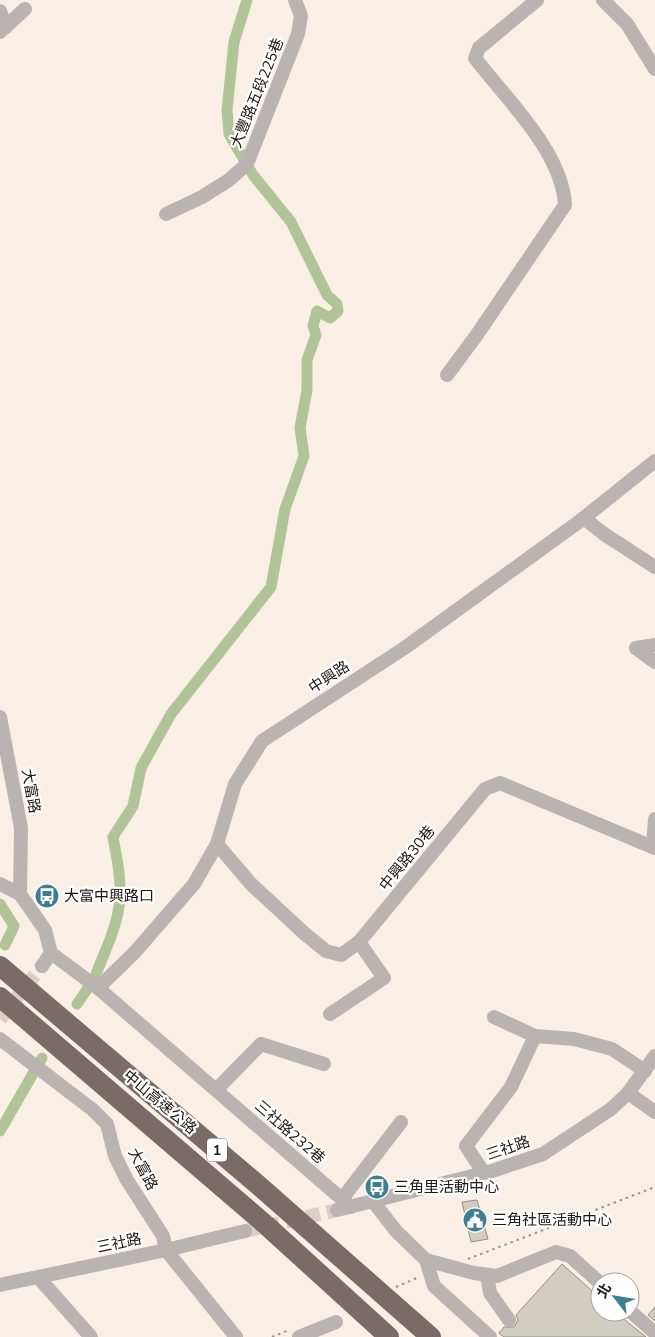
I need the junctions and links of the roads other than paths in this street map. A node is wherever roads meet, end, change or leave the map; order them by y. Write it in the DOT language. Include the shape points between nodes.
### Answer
graph roads {
  1 [pos="295,0"];
  2 [pos="537,0"];
  3 [pos="603,0"];
  4 [pos="25,9"];
  5 [pos="0,11"];
  6 [pos="3,29"];
  7 [pos="655,69"];
  8 [pos="166,214"];
  9 [pos="447,375"];
  10 [pos="655,461"];
  11 [pos="584,518"];
  12 [pos="655,567"];
  13 [pos="655,644"];
  14 [pos="655,662"];
  15 [pos="0,717"];
  16 [pos="655,819"];
  17 [pos="216,844"];
  18 [pos="654,847"];
  19 [pos="0,884"];
  20 [pos="20,894"];
  21 [pos="360,942"];
  22 [pos="51,954"];
  23 [pos="0,966"];
  24 [pos="42,966"];
  25 [pos="98,988"];
  26 [pos="0,997"];
  27 [pos="330,1014"];
  28 [pos="494,1017"];
  29 [pos="535,1036"];
  30 [pos="0,1039"];
  31 [pos="655,1056"];
  32 [pos="324,1064"];
  33 [pos="645,1071"];
  34 [pos="217,1089"];
  35 [pos="628,1093"];
  36 [pos="655,1112"];
  37 [pos="402,1122"];
  38 [pos="484,1173"];
  39 [pos="372,1200"];
  40 [pos="344,1205"];
  41 [pos="245,1231"];
  42 [pos="166,1250"];
  43 [pos="428,1266"];
  44 [pos="487,1275"];
  45 [pos="590,1275"];
  46 [pos="38,1277"];
  47 [pos="0,1285"];
  48 [pos="640,1319"];
  49 [pos="509,1320"];
  50 [pos="336,1322"];
  51 [pos="655,1333"];
  52 [pos="92,1337"];
  53 [pos="236,1337"];
  54 [pos="299,1337"];
  55 [pos="389,1337"];
  56 [pos="431,1337"];
  57 [pos="490,1337"];
  1 -- 8 [label="street, 大豐路五段225巷" via="301,16 298,34 247,164 202,198"];
  2 -- 9 [label="street" via="478,48 476,58 523,114 560,177 564,206"];
  3 -- 7 [label="street" via="627,24"];
  4 -- 6 [label="street"];
  5 -- 6 [label="street"];
  10 -- 11 [label="street, 中興路"];
  11 -- 12 [label="street"];
  11 -- 17 [label="street, 中興路" via="406,647 262,741 235,784"];
  13 -- 14 [label="street" via="636,648"];
  15 -- 20 [label="street, 大富路" via="21,828"];
  16 -- 18 [label="street"];
  17 -- 21 [label="street, 中興路30巷" via="251,884 326,951 341,955"];
  17 -- 25 [label="street, 中興路" via="194,884 135,952"];
  18 -- 21 [label="street, 中興路30巷" via="500,783 484,789"];
  19 -- 20 [label="street"];
  20 -- 22 [label="street" via="45,930"];
  21 -- 27 [label="street" via="384,978"];
  22 -- 24 [label="street"];
  22 -- 25 [label="street"];
  23 -- 56 [label="highway, 中山高速公路 / 1"];
  25 -- 34 [label="street, 三社路232巷"];
  26 -- 55 [label="highway, 中山高速公路 / 1" via="266,1224"];
  28 -- 29 [label="street"];
  29 -- 33 [label="street" via="574,1039 612,1049"];
  29 -- 38 [label="street" via="510,1087 466,1146"];
  30 -- 42 [label="street, 大富路" via="108,1124 116,1156 127,1180 163,1236"];
  31 -- 33 [label="street, 三社路"];
  32 -- 34 [label="street" via="261,1044"];
  33 -- 35 [label="street, 三社路"];
  34 -- 40 [label="street, 三社路232巷"];
  35 -- 36 [label="street"];
  35 -- 38 [label="street, 三社路" via="611,1109 542,1154"];
  37 -- 40 [label="street"];
  38 -- 39 [label="street, 三社路"];
  39 -- 40 [label="street, 三社路"];
  39 -- 43 [label="street"];
  41 -- 42 [label="street, 三社路"];
  42 -- 46 [label="street, 三社路"];
  42 -- 53 [label="street, 大富路"];
  43 -- 44 [label="street" via="449,1266"];
  43 -- 57 [label="street" via="434,1286"];
  44 -- 45 [label="street" via="496,1276 556,1252 570,1256"];
  44 -- 49 [label="street" via="490,1293"];
  46 -- 47 [label="street, 三社路"];
  46 -- 52 [label="street"];
  48 -- 51 [label="street"];
  50 -- 54 [label="street"];
}
